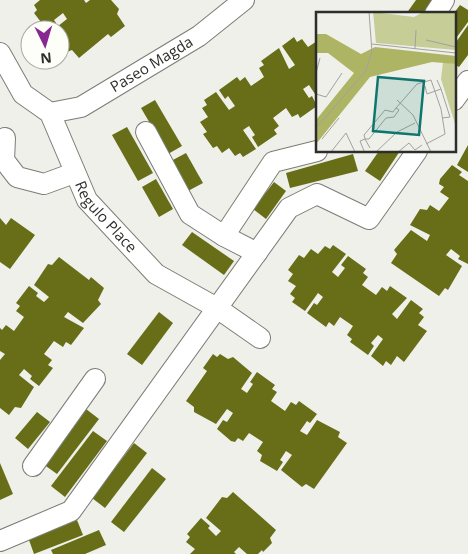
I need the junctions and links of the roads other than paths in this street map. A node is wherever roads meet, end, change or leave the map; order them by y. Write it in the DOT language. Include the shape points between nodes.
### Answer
graph roads {
  1 [pos="244,0"];
  2 [pos="444,0"];
  3 [pos="436,12"];
  4 [pos="0,52"];
  5 [pos="468,81"];
  6 [pos="456,97"];
  7 [pos="50,113"];
  8 [pos="146,132"];
  9 [pos="5,138"];
  10 [pos="316,151"];
  11 [pos="416,152"];
  12 [pos="74,173"];
  13 [pos="224,236"];
  14 [pos="256,253"];
  15 [pos="217,308"];
  16 [pos="260,338"];
  17 [pos="95,379"];
  18 [pos="33,466"];
  19 [pos="7,544"];
  1 -- 7 [label="street, Paseo Magda" via="199,36 82,107"];
  2 -- 3 [label="street"];
  4 -- 7 [label="street" via="23,94"];
  5 -- 6 [label="street"];
  7 -- 12 [label="street, Regulo Place"];
  8 -- 13 [label="street" via="190,214"];
  9 -- 12 [label="street" via="4,160 17,177 44,184"];
  10 -- 13 [label="street" via="273,162"];
  11 -- 14 [label="street" via="369,219 317,194 289,208"];
  12 -- 15 [label="street, Regulo Place" via="87,200 156,274"];
  13 -- 14 [label="street"];
  14 -- 15 [label="street"];
  15 -- 16 [label="street, Regulo Place"];
  15 -- 19 [label="street" via="72,510"];
  17 -- 18 [label="street"];
}
